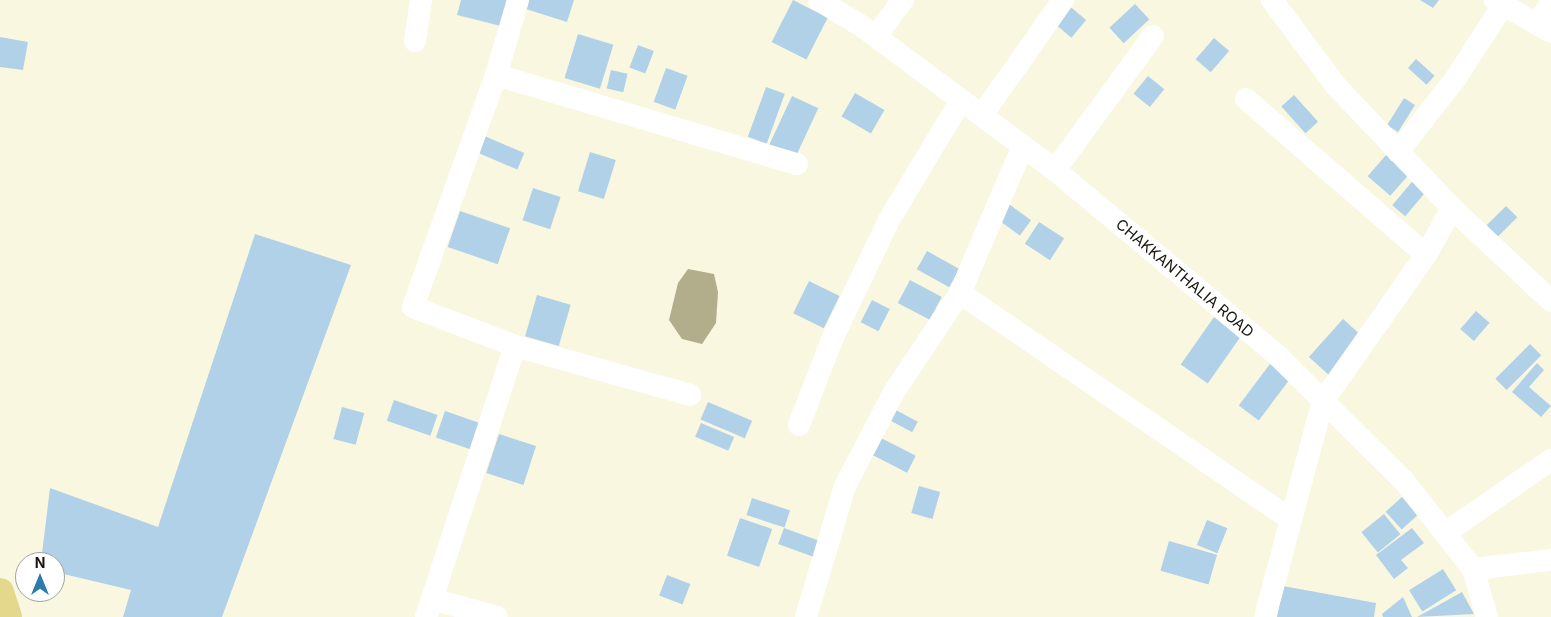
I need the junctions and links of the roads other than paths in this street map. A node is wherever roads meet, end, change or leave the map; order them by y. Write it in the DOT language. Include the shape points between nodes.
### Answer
graph roads {
  1 [pos="422,0"];
  2 [pos="518,0"];
  3 [pos="819,0"];
  4 [pos="903,0"];
  5 [pos="1063,0"];
  6 [pos="1272,0"];
  7 [pos="1499,3"];
  8 [pos="1551,3"];
  9 [pos="1544,28"];
  10 [pos="876,36"];
  11 [pos="1152,36"];
  12 [pos="415,41"];
  13 [pos="496,75"];
  14 [pos="1246,98"];
  15 [pos="961,100"];
  16 [pos="982,115"];
  17 [pos="1023,146"];
  18 [pos="1398,152"];
  19 [pos="797,164"];
  20 [pos="1055,170"];
  21 [pos="1452,208"];
  22 [pos="1426,255"];
  23 [pos="960,293"];
  24 [pos="1551,302"];
  25 [pos="515,346"];
  26 [pos="690,395"];
  27 [pos="1323,401"];
  28 [pos="799,425"];
  29 [pos="1551,460"];
  30 [pos="1290,519"];
  31 [pos="1445,533"];
  32 [pos="1551,560"];
  33 [pos="1473,569"];
  34 [pos="0,592"];
  35 [pos="429,608"];
  36 [pos="8,617"];
  37 [pos="497,617"];
  38 [pos="806,617"];
  39 [pos="1265,617"];
  40 [pos="1487,617"];
  1 -- 12 [label="street"];
  2 -- 13 [label="street"];
  3 -- 10 [label="street, CHAKKANTHALIA ROAD"];
  4 -- 10 [label="street"];
  5 -- 16 [label="street"];
  6 -- 18 [label="street" via="1336,86"];
  7 -- 9 [label="street"];
  7 -- 18 [label="street" via="1456,78"];
  8 -- 9 [label="street"];
  10 -- 15 [label="street, CHAKKANTHALIA ROAD"];
  11 -- 20 [label="street"];
  13 -- 19 [label="street"];
  13 -- 25 [label="street" via="413,307"];
  14 -- 22 [label="street"];
  15 -- 16 [label="street, CHAKKANTHALIA ROAD"];
  15 -- 28 [label="street" via="889,220 833,337"];
  16 -- 17 [label="street, CHAKKANTHALIA ROAD"];
  17 -- 20 [label="street, CHAKKANTHALIA ROAD"];
  17 -- 23 [label="street"];
  18 -- 21 [label="street"];
  20 -- 27 [label="street, CHAKKANTHALIA ROAD" via="1278,356"];
  21 -- 22 [label="street"];
  21 -- 24 [label="street"];
  22 -- 27 [label="street"];
  23 -- 30 [label="street"];
  23 -- 38 [label="street" via="894,392 845,486"];
  25 -- 26 [label="street"];
  25 -- 35 [label="street"];
  27 -- 30 [label="street"];
  27 -- 31 [label="street, CHAKKANTHALIA ROAD" via="1404,481"];
  29 -- 31 [label="street"];
  30 -- 39 [label="street"];
  31 -- 33 [label="street, CHAKKANTHALIA ROAD"];
  32 -- 33 [label="street"];
  33 -- 40 [label="street, CHAKKANTHALIA ROAD"];
  34 -- 36 [label="highway"];
  35 -- 37 [label="street"];
}
